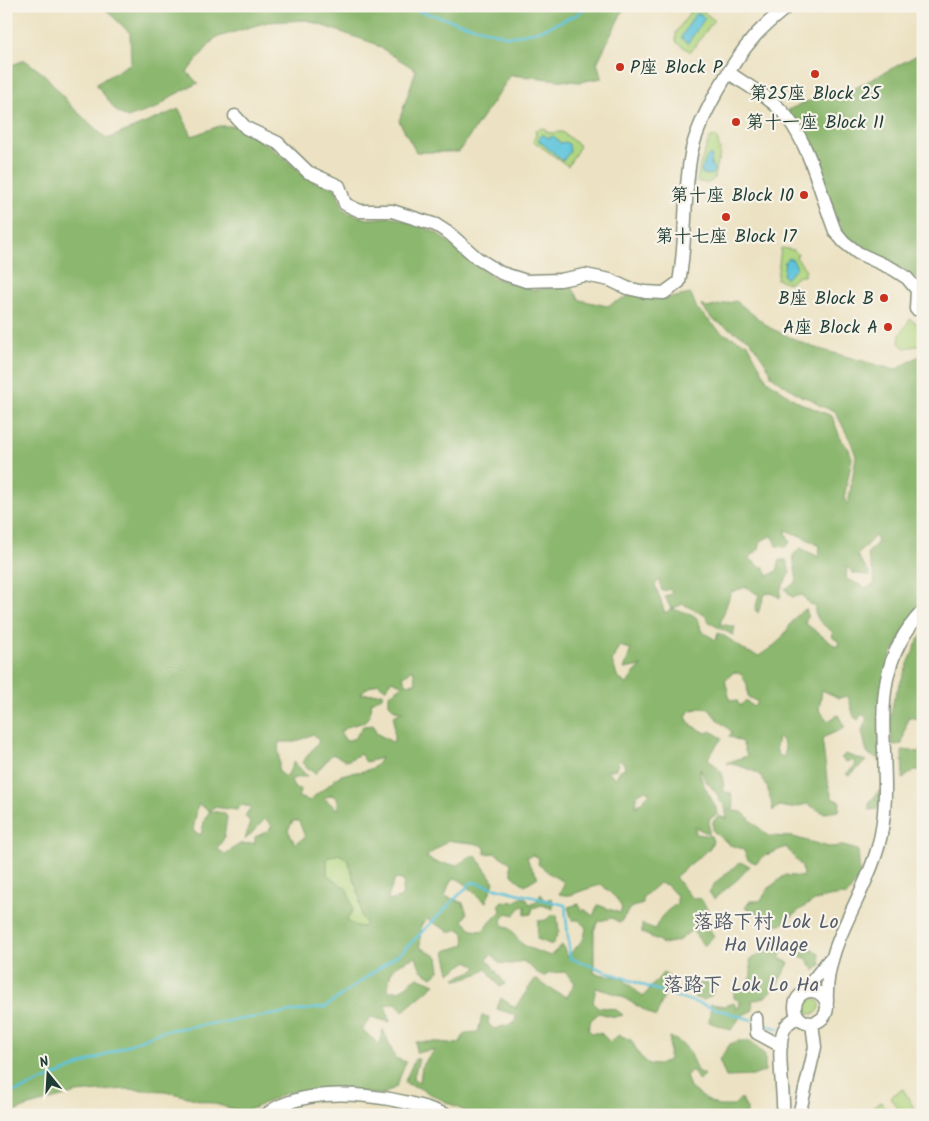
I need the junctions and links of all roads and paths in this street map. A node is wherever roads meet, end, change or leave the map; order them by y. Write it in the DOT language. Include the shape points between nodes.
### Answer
graph roads {
  1 [pos="788,6"];
  2 [pos="729,73"];
  3 [pos="235,116"];
  4 [pos="916,309"];
  5 [pos="923,612"];
  6 [pos="834,952"];
  7 [pos="803,993"];
  8 [pos="827,1001"];
  9 [pos="798,1016"];
  10 [pos="756,1018"];
  11 [pos="812,1023"];
  12 [pos="781,1046"];
  13 [pos="266,1115"];
  14 [pos="447,1115"];
  15 [pos="783,1115"];
  16 [pos="799,1115"];
  1 -- 2 [label="street" via="754,36"];
  2 -- 3 [label="street" via="706,114 691,151 683,259 678,282 664,293 627,288 610,280 585,275 526,281 500,272 436,225 392,211 360,211 345,204 339,186 308,172 278,143 246,128"];
  2 -- 4 [label="street" via="764,96 786,116 804,144 836,230 844,242 858,253 907,278 917,290"];
  5 -- 6 [label="street" via="899,644 887,676 882,715 883,825 873,863"];
  6 -- 7 [label="street"];
  6 -- 8 [label="street" via="827,980"];
  7 -- 8 [label="street" via="817,991"];
  7 -- 9 [label="street" via="795,1005"];
  8 -- 11 [label="street" via="825,1016"];
  9 -- 11 [label="street"];
  9 -- 12 [label="street" via="786,1026"];
  10 -- 12 [label="street" via="757,1034"];
  11 -- 16 [label="street" via="815,1047"];
  12 -- 15 [label="street"];
  13 -- 14 [label="street" via="296,1100 348,1095 411,1103"];
}
